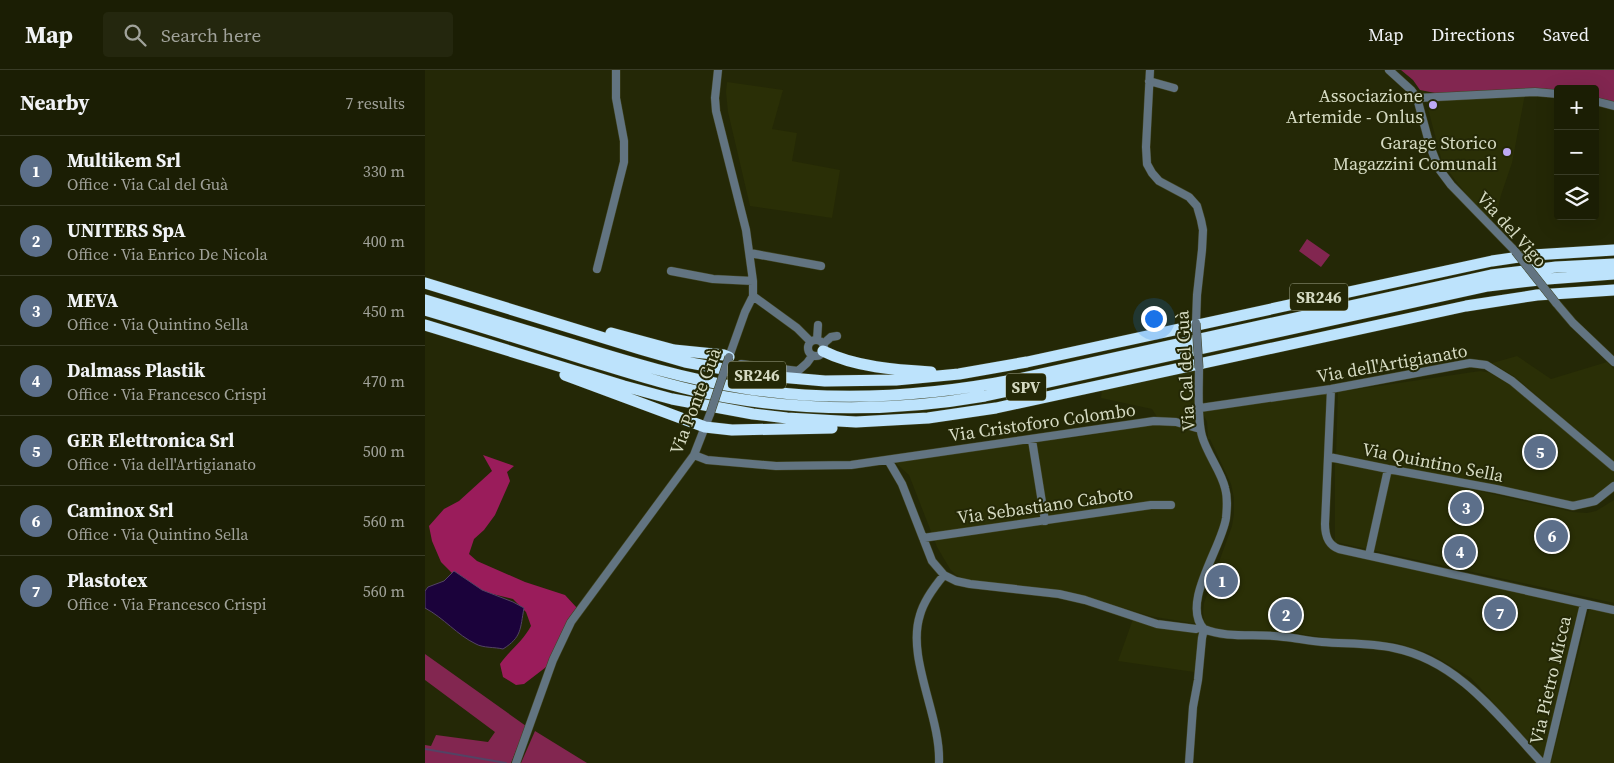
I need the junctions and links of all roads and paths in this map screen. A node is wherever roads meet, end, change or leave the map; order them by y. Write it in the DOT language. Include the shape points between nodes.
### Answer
graph roads {
  1 [pos="616,70"];
  2 [pos="718,70"];
  3 [pos="1150,70"];
  4 [pos="1389,70"];
  5 [pos="1149,81"];
  6 [pos="1174,88"];
  7 [pos="1554,94"];
  8 [pos="1417,98"];
  9 [pos="1599,102"];
  10 [pos="1614,106"];
  11 [pos="1614,250"];
  12 [pos="750,253"];
  13 [pos="1614,264"];
  14 [pos="821,266"];
  15 [pos="597,269"];
  16 [pos="671,271"];
  17 [pos="1614,274"];
  18 [pos="753,282"];
  19 [pos="425,283"];
  20 [pos="1614,290"];
  21 [pos="753,296"];
  22 [pos="425,300"];
  23 [pos="495,305"];
  24 [pos="425,310"];
  25 [pos="425,325"];
  26 [pos="818,325"];
  27 [pos="837,336"];
  28 [pos="482,342"];
  29 [pos="819,344"];
  30 [pos="812,356"];
  31 [pos="729,357"];
  32 [pos="1027,362"];
  33 [pos="1614,362"];
  34 [pos="741,364"];
  35 [pos="1331,389"];
  36 [pos="717,395"];
  37 [pos="1200,408"];
  38 [pos="963,414"];
  39 [pos="705,427"];
  40 [pos="1200,429"];
  41 [pos="1032,440"];
  42 [pos="694,455"];
  43 [pos="1329,457"];
  44 [pos="888,460"];
  45 [pos="1614,468"];
  46 [pos="1388,469"];
  47 [pos="1614,486"];
  48 [pos="1171,505"];
  49 [pos="1045,521"];
  50 [pos="923,538"];
  51 [pos="1369,555"];
  52 [pos="943,575"];
  53 [pos="1584,604"];
  54 [pos="1614,610"];
  55 [pos="1203,628"];
  56 [pos="517,761"];
  57 [pos="939,763"];
  58 [pos="1189,763"];
  59 [pos="1542,763"];
  60 [pos="1546,763"];
  1 -- 15 [label="street" via="624,162"];
  2 -- 12 [label="street, Via Ponte Guà" via="717,111"];
  3 -- 5 [label="street, Via Cal del Guà"];
  4 -- 8 [label="street"];
  5 -- 6 [label="street"];
  5 -- 37 [label="street, Via Cal del Guà, bridge" via="1147,164 1159,180 1189,197 1197,206 1203,230 1196,323"];
  7 -- 8 [label="street"];
  8 -- 33 [label="street, Via del Vigo, bridge" via="1439,169 1515,251 1573,323"];
  9 -- 10 [label="street"];
  11 -- 32 [label="highway, SR246" via="1492,261"];
  12 -- 14 [label="street"];
  12 -- 18 [label="street, Via Ponte Guà"];
  13 -- 22 [label="highway, SPV" via="1491,275 1018,379 943,392 875,397 777,393 703,381 648,368"];
  16 -- 18 [label="street"];
  17 -- 36 [label="highway, SPV" via="1536,280 1469,290 956,401 889,408 829,408"];
  18 -- 21 [label="street, Via Ponte Guà"];
  19 -- 23 [label="highway, SR246"];
  20 -- 38 [label="highway" via="1537,295 1466,306"];
  21 -- 29 [label="street"];
  21 -- 31 [label="street, Via Ponte Guà"];
  23 -- 31 [label="highway" via="674,350"];
  23 -- 32 [label="highway, SR246" via="685,362 756,375 825,381 896,380 959,374"];
  24 -- 36 [label="highway, SPV" via="649,379"];
  25 -- 28 [label="highway"];
  26 -- 29 [label="street"];
  27 -- 29 [label="street"];
  28 -- 38 [label="highway" via="672,399 753,414 857,422"];
  28 -- 39 [label="highway"];
  29 -- 30 [label="street" via="820,356"];
  29 -- 30 [label="street" via="807,349"];
  29 -- 32 [label="highway" via="851,361 929,372"];
  30 -- 34 [label="street" via="798,371"];
  31 -- 36 [label="street, Via Ponte Guà, bridge"];
  35 -- 37 [label="street, Via dell'Artigianato"];
  35 -- 43 [label="street"];
  35 -- 45 [label="street, Via dell'Artigianato" via="1470,363 1486,365 1513,381"];
  36 -- 39 [label="street, Via Ponte Guà, bridge"];
  37 -- 40 [label="street, Via Cal del Guà"];
  38 -- 39 [label="highway" via="904,424 775,430"];
  39 -- 42 [label="street, Via Ponte Guà"];
  40 -- 41 [label="street, Via Cristoforo Colombo" via="1176,422 1154,421"];
  40 -- 55 [label="street, Via Cal del Guà" via="1227,498 1225,521 1196,607 1197,618"];
  41 -- 44 [label="street, Via Cristoforo Colombo"];
  41 -- 49 [label="street"];
  42 -- 44 [label="street, Via Cristoforo Colombo" via="707,460 776,466 851,465"];
  42 -- 56 [label="street, Via Ponte Guà" via="571,622 553,660"];
  43 -- 46 [label="street, Via Quintino Sella"];
  43 -- 51 [label="street" via="1325,532 1329,542 1335,547"];
  44 -- 50 [label="street" via="902,484"];
  46 -- 47 [label="street, Via Quintino Sella" via="1573,506 1595,501"];
  46 -- 51 [label="street"];
  48 -- 49 [label="street, Via Sebastiano Caboto" via="1151,505"];
  49 -- 50 [label="street, Via Sebastiano Caboto"];
  50 -- 52 [label="street" via="932,561"];
  51 -- 53 [label="street"];
  52 -- 55 [label="street" via="970,584 1072,597 1157,624"];
  52 -- 57 [label="street" via="930,592 917,623 918,656 937,733"];
  53 -- 54 [label="street"];
  53 -- 60 [label="street, Via Pietro Micca"];
  55 -- 58 [label="street, Via Cal del Guà"];
  55 -- 59 [label="street" via="1221,634 1367,644 1415,654 1447,669 1475,691"];
}
